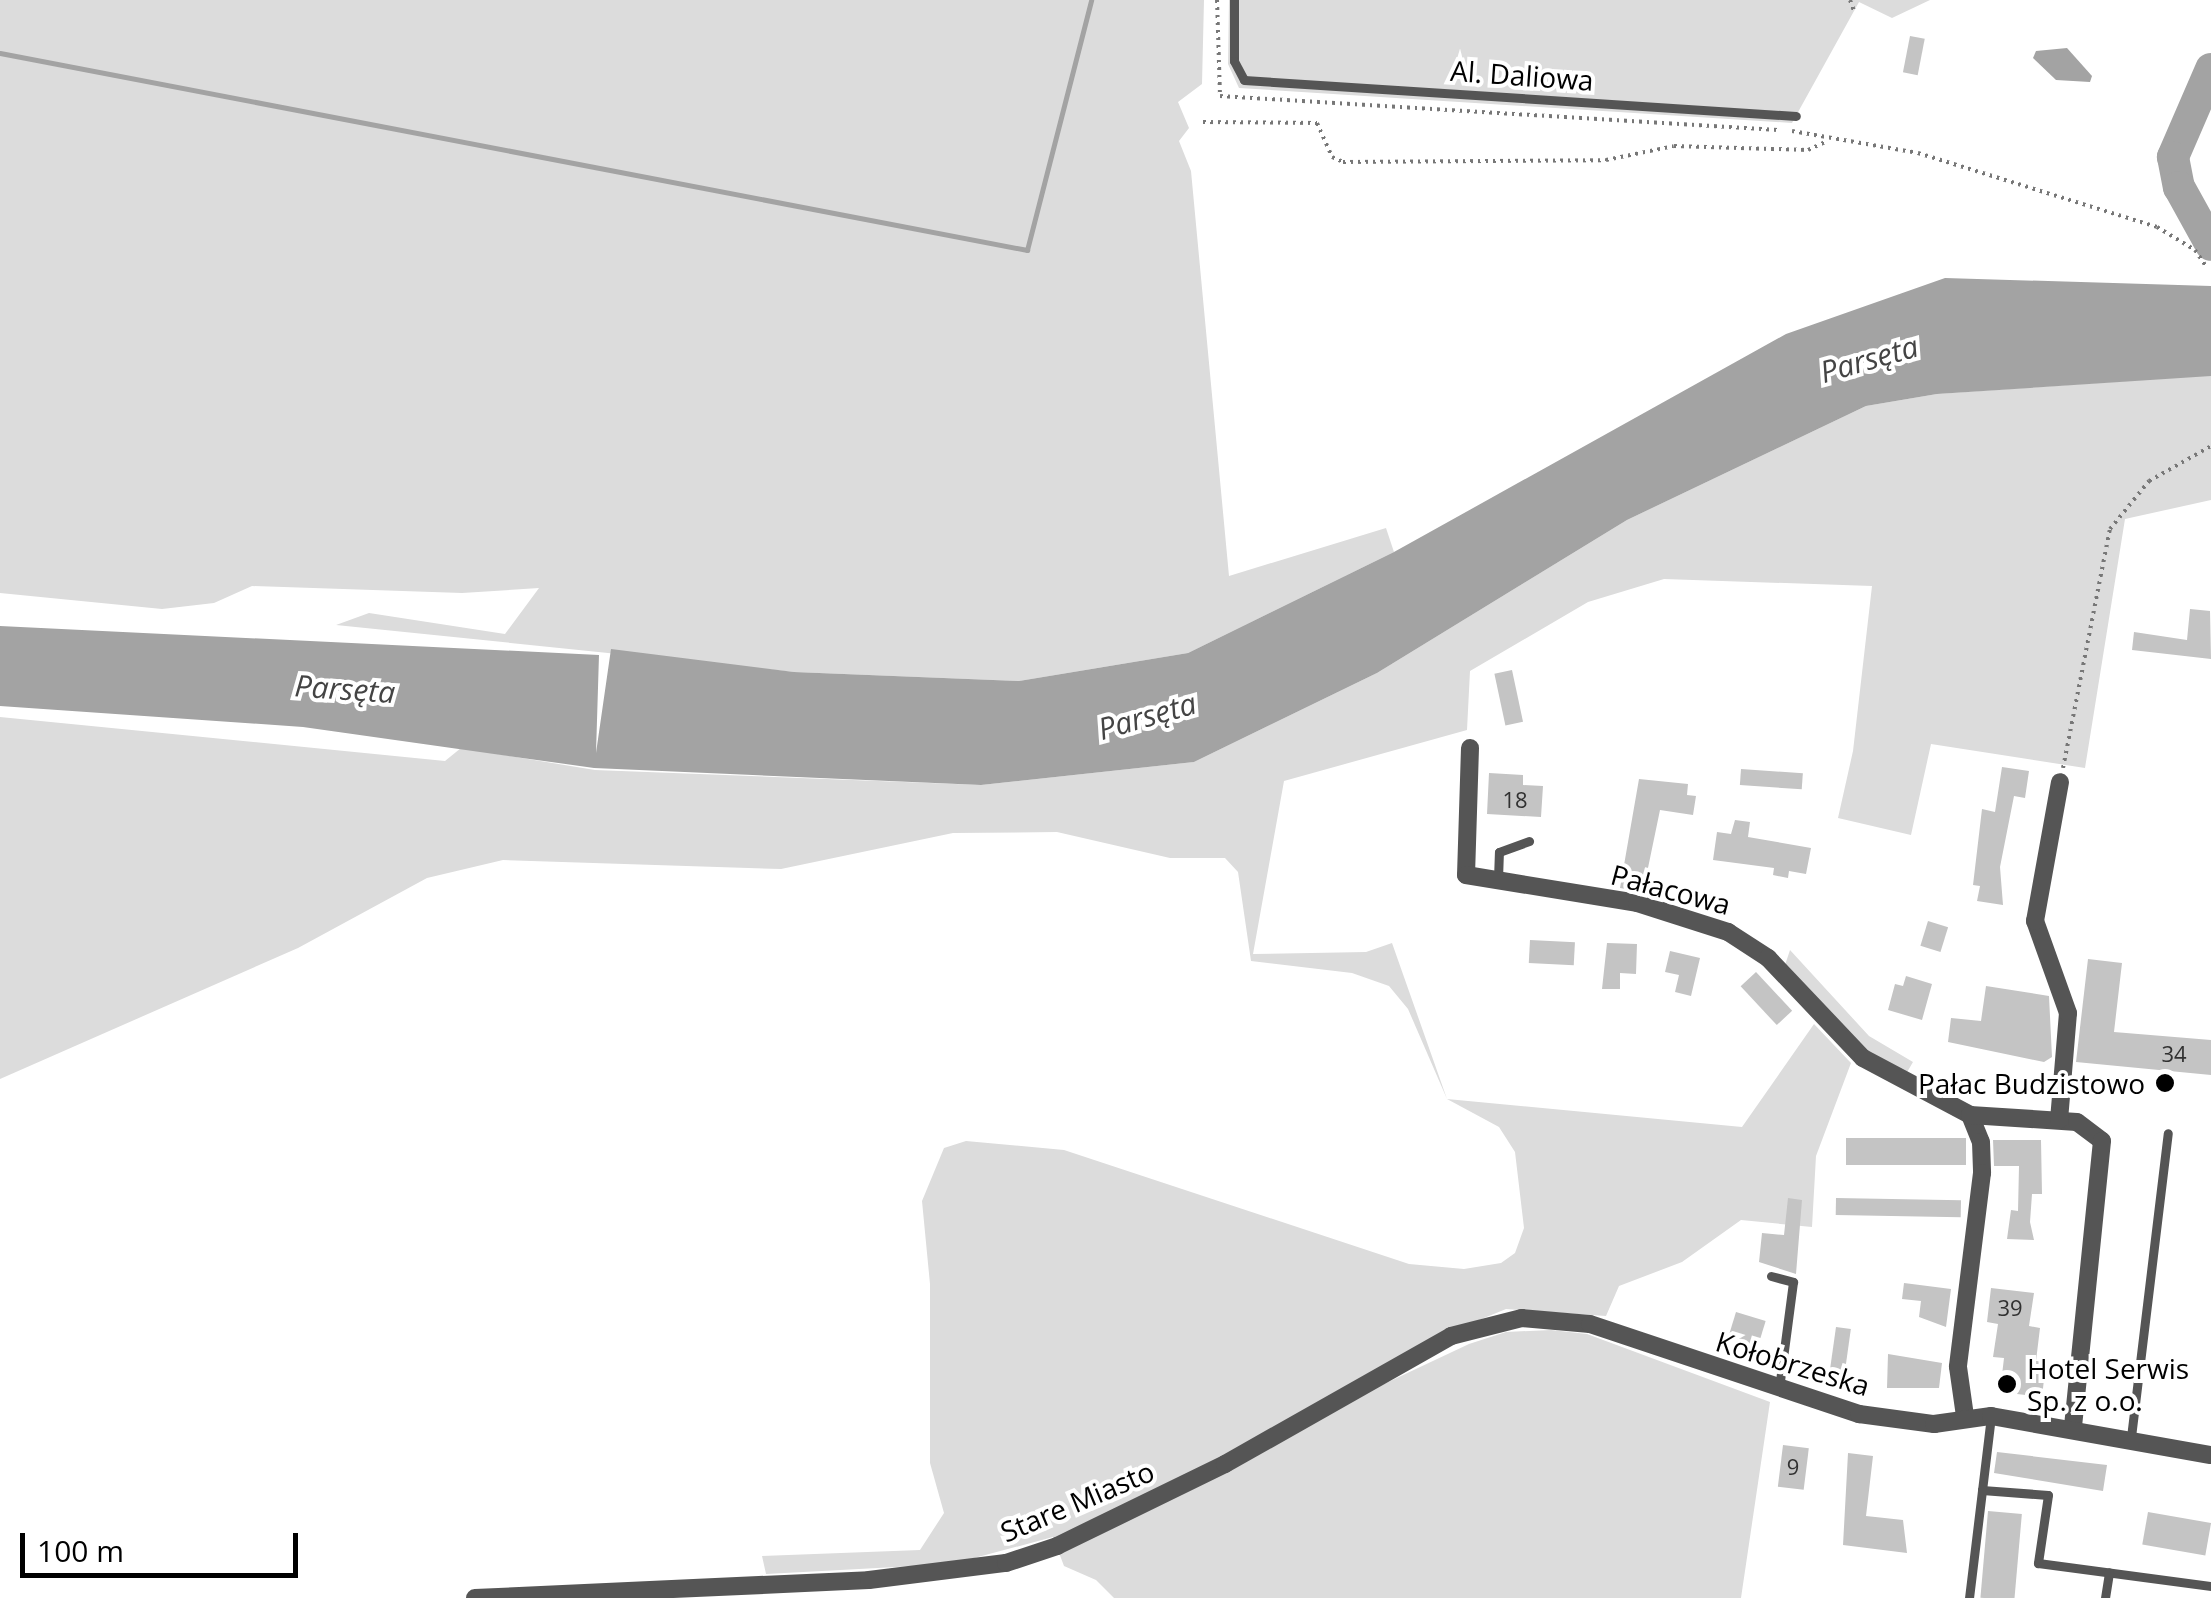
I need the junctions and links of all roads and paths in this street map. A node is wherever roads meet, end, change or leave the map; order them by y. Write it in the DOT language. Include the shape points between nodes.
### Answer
graph roads {
  1 [pos="1218,0"];
  2 [pos="1234,0"];
  3 [pos="1850,0"];
  4 [pos="1854,11"];
  5 [pos="1796,116"];
  6 [pos="1203,122"];
  7 [pos="1827,141"];
  8 [pos="2206,268"];
  9 [pos="2211,446"];
  10 [pos="1470,748"];
  11 [pos="2060,782"];
  12 [pos="1530,841"];
  13 [pos="1498,881"];
  14 [pos="1970,1115"];
  15 [pos="2059,1120"];
  16 [pos="2168,1134"];
  17 [pos="1771,1276"];
  18 [pos="1540,1318"];
  19 [pos="1778,1391"];
  20 [pos="1965,1416"];
  21 [pos="1991,1416"];
  22 [pos="2073,1427"];
  23 [pos="2130,1437"];
  24 [pos="2211,1456"];
  25 [pos="1982,1490"];
  26 [pos="2109,1572"];
  27 [pos="2211,1586"];
  28 [pos="475,1598"];
  29 [pos="1969,1598"];
  30 [pos="2105,1598"];
  1 -- 8 [label="path" via="1220,96 1820,133 1918,153 2156,227 2186,243"];
  2 -- 5 [label="lane, Al. Daliowa" via="1234,61 1244,80"];
  3 -- 4 [label="path"];
  6 -- 7 [label="path" via="1317,123 1332,156 1344,162 1606,160 1674,146 1808,150"];
  9 -- 11 [label="path" via="2149,481 2110,528"];
  10 -- 13 [label="street, Pałacowa" via="1464,868 1472,877"];
  11 -- 15 [label="street" via="2036,920 2068,1013"];
  12 -- 13 [label="lane" via="1499,852"];
  13 -- 14 [label="street, Pałacowa" via="1637,903 1743,939 1863,1058"];
  14 -- 15 [label="street, Pałacowa"];
  14 -- 20 [label="street" via="1981,1142 1982,1173 1958,1367"];
  15 -- 22 [label="street, Pałacowa" via="2089,1126 2103,1151"];
  16 -- 23 [label="lane"];
  17 -- 19 [label="lane" via="1793,1282"];
  18 -- 19 [label="street, Kołobrzeska" via="1618,1332"];
  18 -- 28 [label="street, Stare Miasto" via="1451,1336 1224,1464 1058,1546 1006,1563 869,1580"];
  19 -- 20 [label="street, Kołobrzeska" via="1910,1422"];
  20 -- 21 [label="street, Kołobrzeska"];
  21 -- 22 [label="street, Kołobrzeska"];
  21 -- 25 [label="lane"];
  22 -- 23 [label="street, Kołobrzeska"];
  23 -- 24 [label="street, Kołobrzeska"];
  25 -- 26 [label="lane" via="2048,1496 2038,1562"];
  25 -- 29 [label="lane"];
  26 -- 27 [label="lane"];
  26 -- 30 [label="lane"];
}
